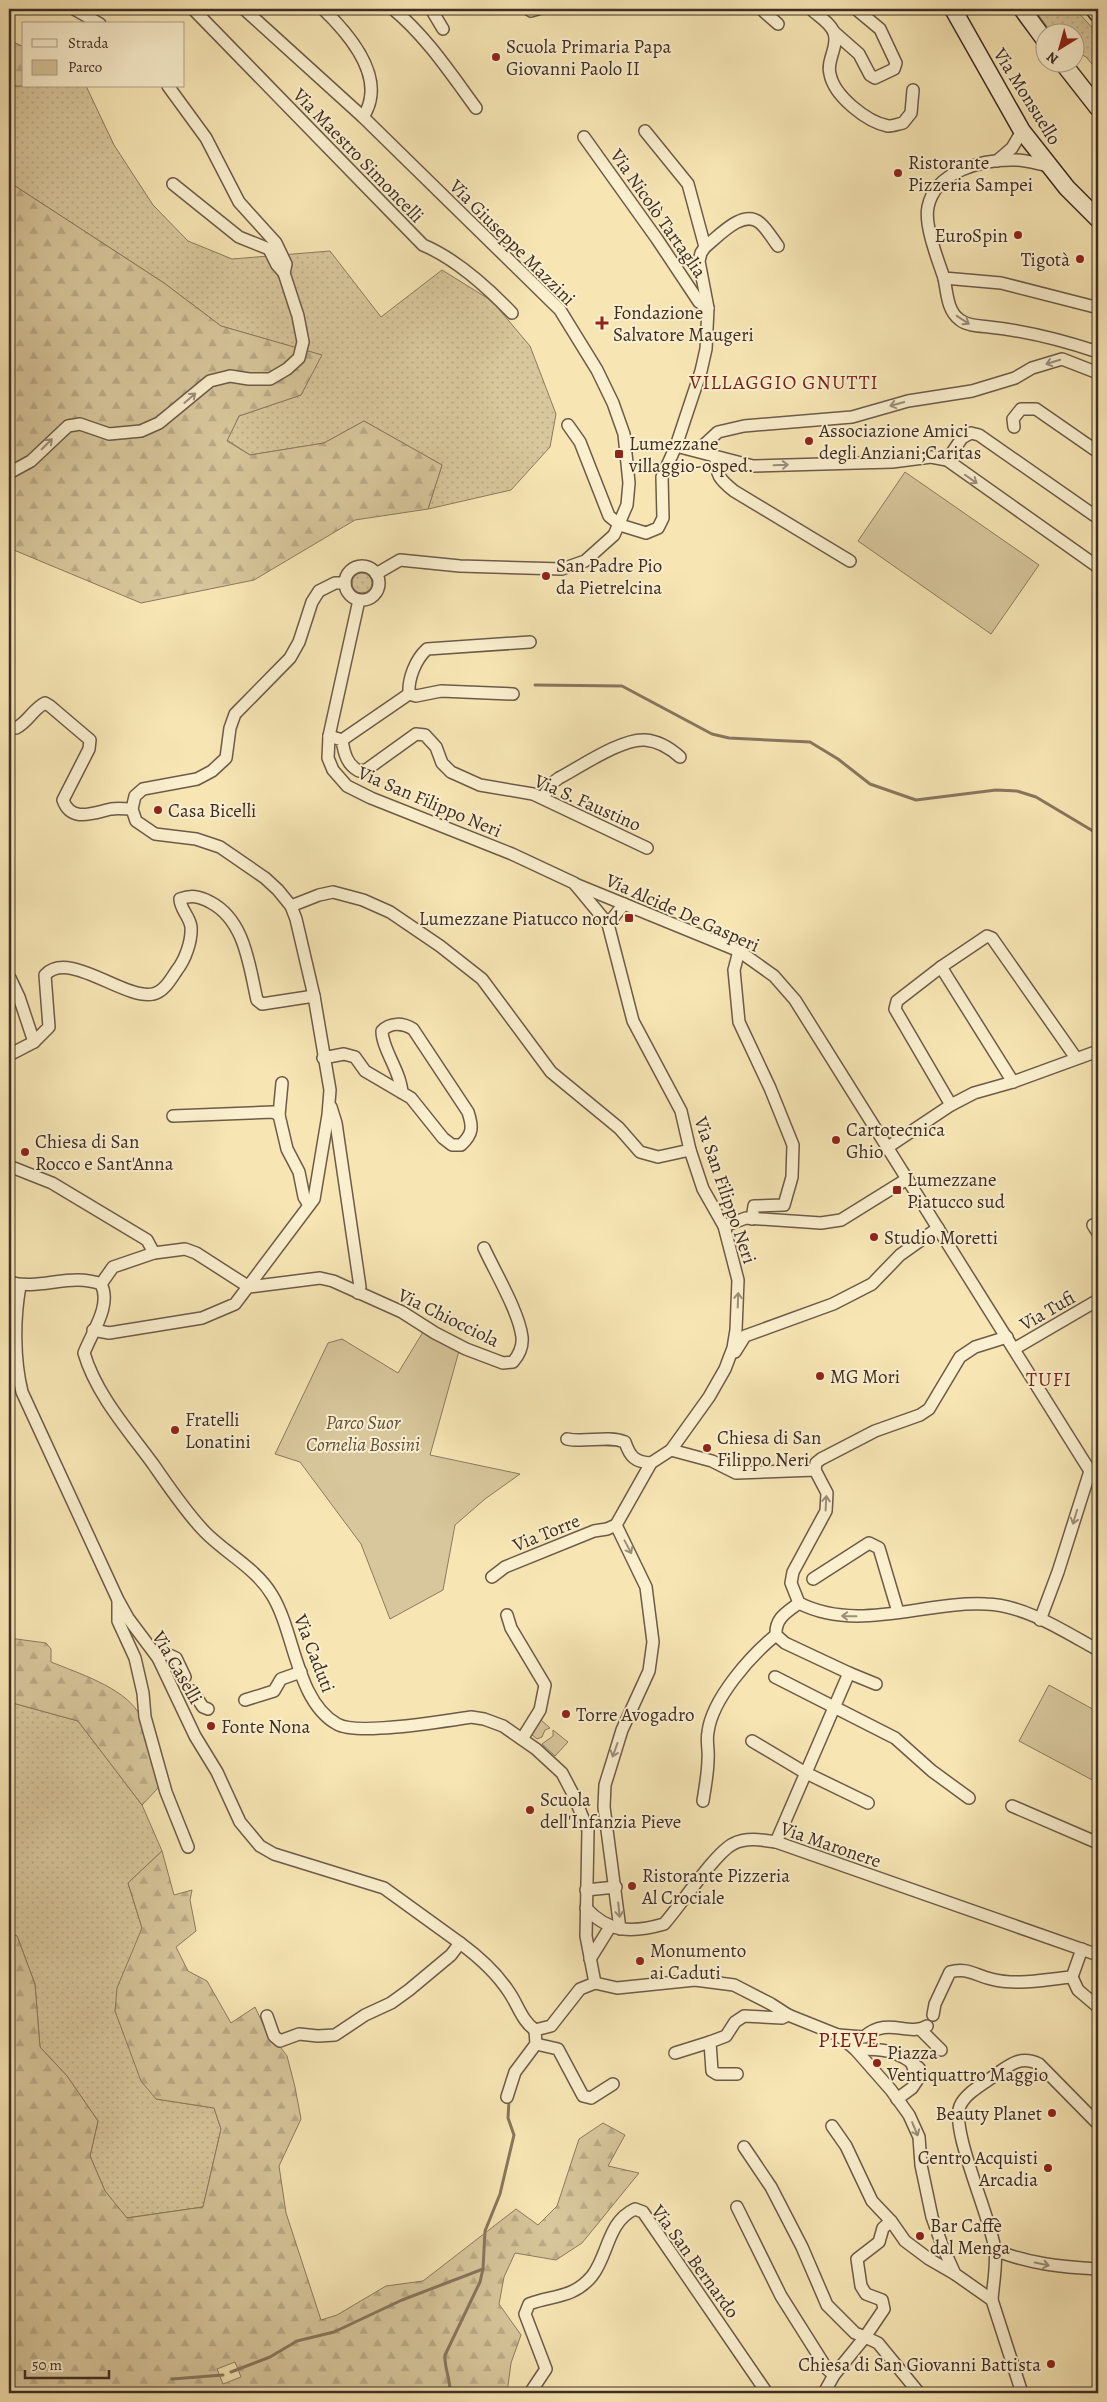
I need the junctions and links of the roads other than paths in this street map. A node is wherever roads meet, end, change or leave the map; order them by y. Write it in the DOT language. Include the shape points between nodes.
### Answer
graph roads {
  1 [pos="74,9"];
  2 [pos="192,9"];
  3 [pos="244,9"];
  4 [pos="322,9"];
  5 [pos="393,9"];
  6 [pos="431,9"];
  7 [pos="528,9"];
  8 [pos="538,9"];
  9 [pos="762,9"];
  10 [pos="810,9"];
  11 [pos="856,9"];
  12 [pos="953,9"];
  13 [pos="1022,9"];
  14 [pos="1094,9"];
  15 [pos="1098,14"];
  16 [pos="97,22"];
  17 [pos="778,24"];
  18 [pos="1034,25"];
  19 [pos="443,30"];
  20 [pos="834,32"];
  21 [pos="1070,72"];
  22 [pos="169,88"];
  23 [pos="913,90"];
  24 [pos="476,108"];
  25 [pos="1098,108"];
  26 [pos="363,117"];
  27 [pos="644,131"];
  28 [pos="1022,131"];
  29 [pos="584,136"];
  30 [pos="997,161"];
  31 [pos="1049,166"];
  32 [pos="173,184"];
  33 [pos="1098,219"];
  34 [pos="778,246"];
  35 [pos="706,247"];
  36 [pos="284,273"];
  37 [pos="944,278"];
  38 [pos="1095,307"];
  39 [pos="708,308"];
  40 [pos="512,312"];
  41 [pos="1098,352"];
  42 [pos="1098,373"];
  43 [pos="568,425"];
  44 [pos="1014,427"];
  45 [pos="676,446"];
  46 [pos="702,452"];
  47 [pos="1098,452"];
  48 [pos="716,456"];
  49 [pos="947,460"];
  50 [pos="9,473"];
  51 [pos="1098,518"];
  52 [pos="620,525"];
  53 [pos="850,561"];
  54 [pos="1098,567"];
  55 [pos="376,574"];
  56 [pos="345,584"];
  57 [pos="358,600"];
  58 [pos="530,642"];
  59 [pos="409,694"];
  60 [pos="513,694"];
  61 [pos="9,726"];
  62 [pos="329,736"];
  63 [pos="342,740"];
  64 [pos="680,757"];
  65 [pos="543,798"];
  66 [pos="132,809"];
  67 [pos="647,848"];
  68 [pos="574,884"];
  69 [pos="624,904"];
  70 [pos="291,906"];
  71 [pos="608,924"];
  72 [pos="739,951"];
  73 [pos="941,967"];
  74 [pos="10,978"];
  75 [pos="314,996"];
  76 [pos="34,1042"];
  77 [pos="1098,1051"];
  78 [pos="9,1056"];
  79 [pos="324,1058"];
  80 [pos="1076,1058"];
  81 [pos="1013,1082"];
  82 [pos="282,1083"];
  83 [pos="402,1093"];
  84 [pos="329,1098"];
  85 [pos="951,1105"];
  86 [pos="279,1115"];
  87 [pos="173,1116"];
  88 [pos="888,1147"];
  89 [pos="690,1150"];
  90 [pos="9,1166"];
  91 [pos="907,1179"];
  92 [pos="309,1206"];
  93 [pos="752,1218"];
  94 [pos="724,1226"];
  95 [pos="938,1228"];
  96 [pos="484,1248"];
  97 [pos="154,1254"];
  98 [pos="14,1284"];
  99 [pos="101,1284"];
  100 [pos="249,1287"];
  101 [pos="358,1294"];
  102 [pos="1098,1300"];
  103 [pos="93,1330"];
  104 [pos="1007,1337"];
  105 [pos="1014,1349"];
  106 [pos="728,1362"];
  107 [pos="14,1381"];
  108 [pos="567,1439"];
  109 [pos="671,1450"];
  110 [pos="651,1463"];
  111 [pos="815,1470"];
  112 [pos="1090,1471"];
  113 [pos="1098,1480"];
  114 [pos="616,1525"];
  115 [pos="492,1577"];
  116 [pos="813,1579"];
  117 [pos="118,1600"];
  118 [pos="800,1603"];
  119 [pos="898,1612"];
  120 [pos="507,1615"];
  121 [pos="1040,1620"];
  122 [pos="776,1635"];
  123 [pos="1098,1650"];
  124 [pos="158,1658"];
  125 [pos="301,1672"];
  126 [pos="848,1673"];
  127 [pos="185,1677"];
  128 [pos="776,1678"];
  129 [pos="876,1684"];
  130 [pos="192,1691"];
  131 [pos="245,1700"];
  132 [pos="834,1707"];
  133 [pos="208,1709"];
  134 [pos="522,1739"];
  135 [pos="752,1741"];
  136 [pos="804,1772"];
  137 [pos="970,1798"];
  138 [pos="703,1801"];
  139 [pos="868,1803"];
  140 [pos="1012,1806"];
  141 [pos="776,1842"];
  142 [pos="1098,1843"];
  143 [pos="188,1847"];
  144 [pos="616,1887"];
  145 [pos="586,1890"];
  146 [pos="586,1908"];
  147 [pos="615,1928"];
  148 [pos="460,1943"];
  149 [pos="1082,1949"];
  150 [pos="1098,1955"];
  151 [pos="590,1959"];
  152 [pos="1072,1976"];
  153 [pos="594,1983"];
  154 [pos="1098,2006"];
  155 [pos="788,2015"];
  156 [pos="933,2015"];
  157 [pos="267,2016"];
  158 [pos="535,2030"];
  159 [pos="838,2035"];
  160 [pos="710,2042"];
  161 [pos="536,2044"];
  162 [pos="855,2048"];
  163 [pos="941,2050"];
  164 [pos="675,2053"];
  165 [pos="737,2074"];
  166 [pos="613,2084"];
  167 [pos="507,2097"];
  168 [pos="896,2099"];
  169 [pos="1098,2124"];
  170 [pos="832,2126"];
  171 [pos="744,2147"];
  172 [pos="737,2207"];
  173 [pos="891,2221"];
  174 [pos="995,2250"];
  175 [pos="1098,2269"];
  176 [pos="955,2274"];
  177 [pos="992,2300"];
  178 [pos="865,2337"];
  179 [pos="834,2375"];
  180 [pos="530,2393"];
  181 [pos="767,2393"];
  182 [pos="824,2393"];
  183 [pos="919,2393"];
  184 [pos="1022,2393"];
  1 -- 16 [label="street"];
  2 -- 40 [label="street, Via Maestro Simoncelli" via="423,245 439,251"];
  3 -- 26 [label="street, Via Giuseppe Mazzini"];
  4 -- 26 [label="street" via="338,24 362,57 370,76 370,106"];
  5 -- 24 [label="street" via="441,61"];
  6 -- 19 [label="street"];
  7 -- 8 [label="street"];
  9 -- 17 [label="street"];
  10 -- 20 [label="street"];
  11 -- 20 [label="street" via="880,29 896,63 894,68 876,78 870,75 859,54"];
  12 -- 28 [label="main road, Via Monsuello"];
  13 -- 18 [label="main road"];
  14 -- 15 [label="main road"];
  20 -- 23 [label="street" via="836,38 829,64 830,76 855,109 890,126 903,123 910,113"];
  21 -- 25 [label="main road"];
  22 -- 36 [label="street" via="206,138 239,202 276,243 286,264"];
  26 -- 52 [label="street, Via Giuseppe Mazzini" via="560,310 597,370 624,434 629,483 628,505"];
  27 -- 35 [label="street, Via Nicolò Tartaglia" via="688,184"];
  28 -- 30 [label="street" via="1012,148"];
  28 -- 31 [label="main road, Via Monsuello"];
  29 -- 39 [label="street, Via Nicolò Tartaglia" via="699,302"];
  30 -- 31 [label="street" via="1023,160"];
  30 -- 37 [label="street" via="967,168 946,178 933,192 927,209 929,226"];
  31 -- 33 [label="main road, Via Monsuello"];
  32 -- 36 [label="street" via="239,237 270,249"];
  34 -- 35 [label="street, Via Nicolò Tartaglia" via="760,222 741,219"];
  35 -- 39 [label="street, Via Nicolò Tartaglia" via="699,261"];
  50 -- 36 [label="street, one-way" via="31,461 68,426 80,424 109,434 141,431 159,423 210,381 230,376 270,379 288,369 299,358 304,342"];
  37 -- 38 [label="street" via="1001,283"];
  37 -- 41 [label="street, one-way" via="951,309 960,321 972,326 1052,336"];
  39 -- 45 [label="street, Via Nicolò Tartaglia" via="701,371"];
  42 -- 46 [label="street, one-way" via="1062,359 972,391 908,401 852,417 744,426 718,432 705,444"];
  43 -- 52 [label="street" via="580,442 610,516"];
  44 -- 47 [label="street" via="1013,419 1022,409 1036,409"];
  45 -- 46 [label="street"];
  45 -- 52 [label="street, Via Nicolò Tartaglia" via="662,477 663,518 658,528 646,533"];
  46 -- 48 [label="street"];
  48 -- 49 [label="street, one-way" via="753,466 892,462 931,457"];
  48 -- 53 [label="street" via="720,480 727,486"];
  49 -- 51 [label="street" via="962,438 971,433 979,435"];
  49 -- 54 [label="street, one-way"];
  52 -- 55 [label="street" via="614,535 585,561 562,569 460,566 400,560"];
  55 -- 56 [label="street" via="368,568 358,567 349,573"];
  55 -- 57 [label="street" via="379,585 374,595"];
  56 -- 57 [label="street" via="349,594"];
  56 -- 66 [label="street" via="335,583 319,591 290,658 235,714 226,758 197,779 142,789 135,796"];
  57 -- 62 [label="street, Via San Filippo Neri"];
  58 -- 59 [label="street" via="426,649 409,683"];
  59 -- 60 [label="street" via="416,696 441,691"];
  59 -- 63 [label="street"];
  61 -- 66 [label="street" via="21,726 37,707 45,703 50,706 90,740 89,749 63,800 65,807 72,814 82,816"];
  62 -- 63 [label="street"];
  62 -- 68 [label="street, Via San Filippo Neri" via="328,758 333,770 347,786 512,854"];
  63 -- 65 [label="street, Via S. Faustino" via="348,761 359,771 366,770 416,734 425,735 451,772 480,785"];
  64 -- 65 [label="street" via="655,742 625,743 551,784"];
  65 -- 67 [label="street, Via S. Faustino"];
  66 -- 70 [label="street" via="136,821 155,834 196,839 220,847 265,878"];
  68 -- 69 [label="street, Via Alcide De Gasperi"];
  68 -- 71 [label="street, Via San Filippo Neri"];
  69 -- 71 [label="street"];
  69 -- 72 [label="street, Via Alcide De Gasperi"];
  70 -- 75 [label="street"];
  70 -- 89 [label="street" via="333,892 390,912 482,979 551,1072 619,1128 640,1152 658,1157"];
  71 -- 89 [label="street, Via San Filippo Neri" via="633,1021 681,1111"];
  72 -- 88 [label="street, Via Alcide De Gasperi" via="774,976 795,1000"];
  72 -- 93 [label="street" via="734,970 738,1022 793,1145 792,1176 784,1205 754,1206"];
  73 -- 80 [label="street" via="987,936 992,938"];
  73 -- 81 [label="street"];
  73 -- 85 [label="street" via="897,1002 895,1009"];
  74 -- 76 [label="street"];
  75 -- 76 [label="street" via="262,1004 257,1000 237,929 212,903 198,896 187,896 180,899 191,927 189,945 182,965 162,990 152,994 139,992 74,969 50,970 45,975 49,1027"];
  75 -- 79 [label="street"];
  76 -- 78 [label="street"];
  77 -- 80 [label="street"];
  79 -- 83 [label="street" via="344,1054 354,1057 365,1071"];
  79 -- 84 [label="street"];
  80 -- 81 [label="street"];
  81 -- 85 [label="street" via="974,1093"];
  82 -- 86 [label="street"];
  83 -- 83 [label="street" via="418,1105 452,1145 461,1145 469,1138 473,1126 468,1112 413,1029 405,1024 386,1026 382,1031"];
  84 -- 92 [label="street" via="316,1190"];
  84 -- 101 [label="street" via="336,1123 360,1287"];
  85 -- 88 [label="street"];
  86 -- 87 [label="street" via="273,1112"];
  86 -- 92 [label="street" via="287,1149"];
  88 -- 91 [label="street, Via Alcide De Gasperi"];
  89 -- 94 [label="street, Via San Filippo Neri" via="703,1189"];
  90 -- 97 [label="street" via="52,1183 139,1235 147,1240"];
  91 -- 93 [label="street" via="841,1220 821,1223"];
  91 -- 95 [label="street, Via Alcide De Gasperi"];
  92 -- 100 [label="street"];
  93 -- 94 [label="street"];
  106 -- 94 [label="street, Via San Filippo Neri, one-way" via="736,1330 738,1280"];
  95 -- 104 [label="street, Via Alcide De Gasperi"];
  95 -- 106 [label="street" via="900,1255 872,1284 833,1304 745,1336"];
  96 -- 101 [label="street, Via Chiocciola" via="519,1323 522,1339 520,1353 514,1362 504,1363 466,1349 402,1312"];
  97 -- 99 [label="street" via="113,1266"];
  97 -- 100 [label="street" via="191,1251"];
  98 -- 99 [label="street" via="88,1278"];
  98 -- 107 [label="street, Via Caselli" via="17,1305"];
  99 -- 103 [label="street, Via Caduti" via="106,1292 105,1304"];
  100 -- 101 [label="street, Via Chiocciola" via="320,1278"];
  100 -- 103 [label="street" via="235,1304 202,1318 109,1333"];
  102 -- 105 [label="street, Via Tufi"];
  103 -- 125 [label="street, Via Caduti" via="84,1353 90,1373 202,1530 249,1569 272,1594 283,1616"];
  104 -- 105 [label="street, Via Alcide De Gasperi"];
  104 -- 111 [label="street" via="975,1347 960,1357 929,1409 875,1431 821,1459 816,1462"];
  105 -- 112 [label="street, Via Alcide De Gasperi"];
  106 -- 109 [label="street, Via San Filippo Neri" via="709,1397"];
  107 -- 117 [label="street, Via Caselli" via="22,1392"];
  108 -- 110 [label="street" via="618,1440 625,1442 629,1454 638,1462"];
  109 -- 110 [label="street, Via San Filippo Neri"];
  109 -- 111 [label="street" via="712,1461 736,1473"];
  110 -- 114 [label="street"];
  118 -- 111 [label="street, one-way" via="791,1583 793,1572 826,1511 827,1493"];
  112 -- 113 [label="street, Via Alcide De Gasperi"];
  112 -- 121 [label="street, one-way"];
  114 -- 115 [label="street, Via Torre" via="594,1530 505,1567"];
  114 -- 144 [label="street, one-way" via="646,1587 653,1642 649,1671 622,1730 605,1785 604,1807"];
  116 -- 119 [label="street" via="869,1543 879,1548"];
  117 -- 124 [label="street, Via Caselli"];
  117 -- 143 [label="street" via="118,1621 135,1658 145,1717 166,1792"];
  119 -- 118 [label="street, one-way" via="877,1616 837,1616 816,1612"];
  118 -- 122 [label="street" via="779,1618 775,1626"];
  119 -- 121 [label="street" via="988,1604 1018,1610"];
  120 -- 134 [label="street" via="511,1628 545,1685 540,1710"];
  121 -- 123 [label="street"];
  122 -- 126 [label="street" via="785,1643"];
  122 -- 138 [label="street" via="746,1665 712,1716"];
  124 -- 127 [label="street" via="165,1653 176,1658"];
  124 -- 148 [label="street, Via Caselli" via="240,1822 260,1846 274,1854 384,1888"];
  125 -- 131 [label="street" via="281,1679 274,1691"];
  125 -- 134 [label="street, Via Caduti" via="314,1703 338,1726 374,1728 471,1717 502,1726"];
  126 -- 129 [label="street"];
  126 -- 132 [label="street"];
  128 -- 132 [label="street"];
  130 -- 133 [label="street"];
  132 -- 136 [label="street"];
  132 -- 137 [label="street" via="894,1738"];
  134 -- 145 [label="street, Via Caduti" via="562,1773 576,1800 588,1830"];
  135 -- 136 [label="street"];
  136 -- 139 [label="street"];
  136 -- 141 [label="street"];
  140 -- 142 [label="street"];
  141 -- 147 [label="street, Via Maronere" via="758,1839 734,1843 722,1852 664,1924 650,1928"];
  141 -- 149 [label="street, Via Maronere"];
  144 -- 145 [label="street"];
  144 -- 147 [label="street, one-way"];
  145 -- 146 [label="street, Via Caduti"];
  146 -- 147 [label="street" via="595,1919"];
  146 -- 151 [label="street, Via Caduti"];
  147 -- 151 [label="street"];
  148 -- 157 [label="street" via="451,1955 409,1990 335,2034 299,2034 280,2041 274,2036"];
  148 -- 158 [label="street, Via Caselli" via="483,1960 510,1992 528,2025"];
  149 -- 150 [label="street, Via Maronere"];
  149 -- 152 [label="street"];
  151 -- 153 [label="street, Via Caduti"];
  152 -- 154 [label="street" via="1078,1990"];
  152 -- 156 [label="street" via="1000,1981 960,1969 950,1972"];
  153 -- 155 [label="street" via="616,1988 695,1980 716,1982 734,1985"];
  153 -- 158 [label="street" via="580,1989 551,2026"];
  155 -- 159 [label="street"];
  155 -- 160 [label="street" via="782,2018 744,2016 735,2022 726,2036"];
  158 -- 161 [label="street"];
  159 -- 162 [label="street"];
  159 -- 163 [label="street" via="864,2037 874,2029 924,2028"];
  160 -- 164 [label="street"];
  160 -- 165 [label="street" via="712,2071"];
  161 -- 166 [label="street" via="558,2049 583,2096 591,2098"];
  161 -- 167 [label="street" via="514,2072"];
  162 -- 168 [label="street"];
  162 -- 168 [label="street" via="886,2049 915,2064 918,2079 912,2088"];
  168 -- 176 [label="street, one-way" via="909,2115 918,2137 932,2217"];
  169 -- 174 [label="street" via="1039,2064 1030,2060 1012,2063 961,2105 958,2118"];
  170 -- 173 [label="street" via="846,2146 872,2202"];
  171 -- 178 [label="street" via="771,2187 827,2305 855,2333"];
  172 -- 179 [label="street" via="781,2296"];
  173 -- 176 [label="street" via="905,2241 929,2260"];
  173 -- 178 [label="street" via="884,2228 879,2242 857,2259 861,2286 866,2294 882,2300 884,2308"];
  174 -- 175 [label="street, one-way" via="1052,2266"];
  174 -- 177 [label="street"];
  176 -- 177 [label="street"];
  177 -- 184 [label="street"];
  178 -- 179 [label="street"];
  178 -- 183 [label="street" via="878,2343"];
  179 -- 182 [label="street"];
  180 -- 181 [label="street, Via San Bernardo" via="546,2369 526,2314 529,2304 569,2293 591,2277 620,2218 635,2210 643,2212"];
}
